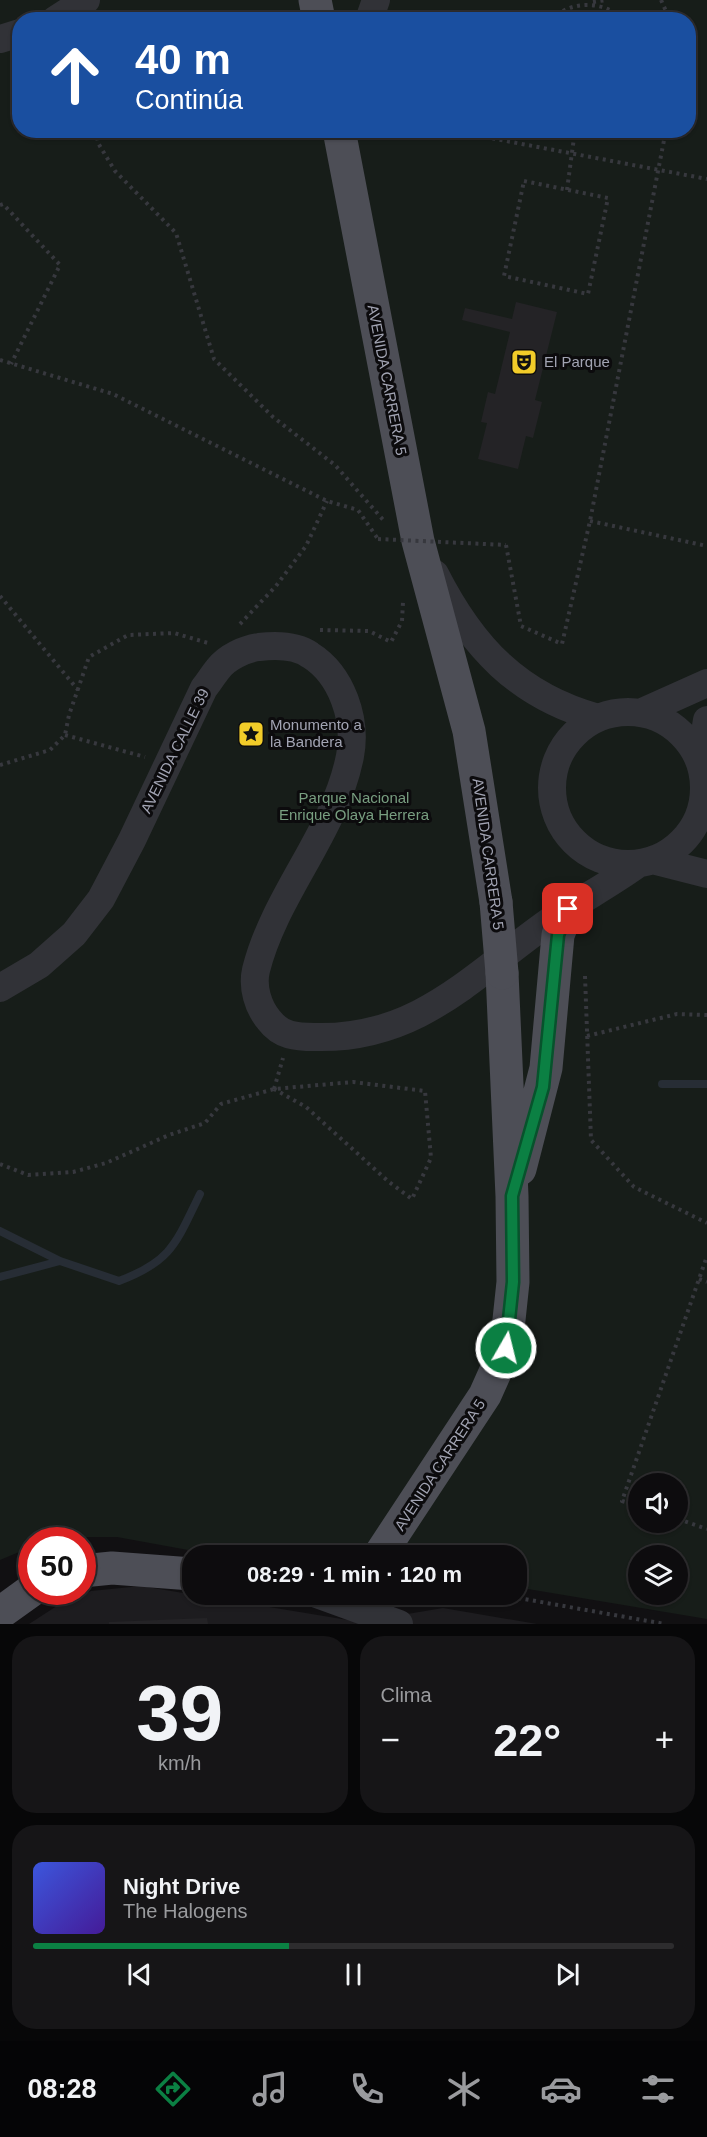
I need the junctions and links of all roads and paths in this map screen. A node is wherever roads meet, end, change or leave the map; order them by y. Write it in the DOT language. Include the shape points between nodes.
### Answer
graph roads {
  1 [pos="86,0"];
  2 [pos="606,0"];
  3 [pos="655,0"];
  4 [pos="662,1"];
  5 [pos="589,2"];
  6 [pos="67,12"];
  7 [pos="563,12"];
  8 [pos="613,12"];
  9 [pos="97,138"];
  10 [pos="340,138"];
  11 [pos="491,138"];
  12 [pos="574,138"];
  13 [pos="664,138"];
  14 [pos="572,153"];
  15 [pos="658,169"];
  16 [pos="707,179"];
  17 [pos="567,190"];
  18 [pos="0,205"];
  19 [pos="0,360"];
  20 [pos="11,364"];
  21 [pos="327,501"];
  22 [pos="590,521"];
  23 [pos="388,525"];
  24 [pos="404,540"];
  25 [pos="707,546"];
  26 [pos="0,596"];
  27 [pos="404,599"];
  28 [pos="241,639"];
  29 [pos="309,654"];
  30 [pos="707,683"];
  31 [pos="78,690"];
  32 [pos="640,713"];
  33 [pos="598,718"];
  34 [pos="707,720"];
  35 [pos="65,735"];
  36 [pos="169,763"];
  37 [pos="700,763"];
  38 [pos="0,765"];
  39 [pos="703,823"];
  40 [pos="645,862"];
  41 [pos="707,874"];
  42 [pos="568,909"];
  43 [pos="585,968"];
  44 [pos="0,988"];
  45 [pos="707,1015"];
  46 [pos="289,1036"];
  47 [pos="587,1036"];
  48 [pos="274,1089"];
  49 [pos="0,1164"];
  50 [pos="512,1196"];
  51 [pos="707,1222"];
  52 [pos="707,1256"];
  53 [pos="699,1279"];
  54 [pos="707,1282"];
  55 [pos="631,1473"];
  56 [pos="628,1483"];
  57 [pos="628,1502"];
  58 [pos="688,1522"];
  59 [pos="707,1529"];
  60 [pos="387,1545"];
  61 [pos="96,1570"];
  62 [pos="182,1573"];
  63 [pos="18,1600"];
  64 [pos="527,1600"];
  65 [pos="358,1605"];
  66 [pos="381,1611"];
  67 [pos="0,1613"];
  68 [pos="665,1624"];
  1 -- 6 [label="street"];
  2 -- 5 [label="path"];
  3 -- 4 [label="path"];
  5 -- 7 [label="path"];
  5 -- 8 [label="path"];
  9 -- 23 [label="path" via="115,171 176,233 214,359 273,417 335,465"];
  10 -- 24 [label="main road, AVENIDA CARRERA 5"];
  11 -- 14 [label="path"];
  12 -- 14 [label="path"];
  13 -- 15 [label="path"];
  14 -- 15 [label="path"];
  14 -- 17 [label="path"];
  15 -- 16 [label="path"];
  15 -- 22 [label="path"];
  17 -- 17 [label="path" via="608,198 588,294 504,276 524,181"];
  18 -- 20 [label="path" via="60,265"];
  19 -- 20 [label="path"];
  20 -- 21 [label="path" via="113,394"];
  21 -- 22 [label="path, bridge" via="358,510 378,539 506,545 521,626 562,644"];
  21 -- 28 [label="path" via="306,546"];
  22 -- 25 [label="path"];
  24 -- 33 [label="street" via="505,672 555,703"];
  24 -- 50 [label="main road, AVENIDA CARRERA 5, bridge" via="469,731 502,973"];
  26 -- 31 [label="path"];
  27 -- 29 [label="path" via="402,621 391,642 369,631 327,628 299,635"];
  28 -- 29 [label="street, AVENIDA CALLE 39"];
  28 -- 31 [label="path" via="219,647 174,633 128,635 90,657"];
  28 -- 36 [label="street, AVENIDA CALLE 39" via="204,688"];
  29 -- 46 [label="street" via="322,664 346,701 352,726 350,756 338,794 285,899 256,972 257,1000 269,1021"];
  30 -- 32 [label="street"];
  31 -- 35 [label="path"];
  32 -- 33 [label="street"];
  32 -- 37 [label="street" via="683,735"];
  33 -- 40 [label="street" via="582,727 559,754 551,790 554,808 561,825 585,852 619,864"];
  34 -- 37 [label="street"];
  35 -- 36 [label="path"];
  35 -- 38 [label="path" via="50,750"];
  36 -- 44 [label="street, AVENIDA CALLE 39" via="101,899 74,934 39,965"];
  37 -- 39 [label="street" via="705,790"];
  39 -- 40 [label="street" via="680,844"];
  40 -- 41 [label="street"];
  40 -- 42 [label="street"];
  42 -- 46 [label="street" via="462,989 418,1015 365,1032 330,1038"];
  42 -- 50 [label="main road" via="558,935 544,1077"];
  43 -- 47 [label="path"];
  45 -- 47 [label="path" via="677,1014"];
  46 -- 48 [label="path"];
  47 -- 51 [label="path" via="591,1140 634,1187"];
  48 -- 48 [label="path" via="306,1107 412,1199 431,1158 425,1090 353,1082"];
  48 -- 49 [label="path" via="221,1104 205,1123 106,1163 73,1172 28,1175"];
  50 -- 60 [label="main road, AVENIDA CARRERA 5" via="511,1321 499,1369"];
  52 -- 53 [label="path"];
  53 -- 54 [label="path"];
  53 -- 55 [label="path"];
  56 -- 57 [label="path" via="622,1500"];
  58 -- 59 [label="path"];
  61 -- 62 [label="main road"];
  63 -- 67 [label="main road"];
  64 -- 68 [label="path"];
  65 -- 66 [label="street"];
}
